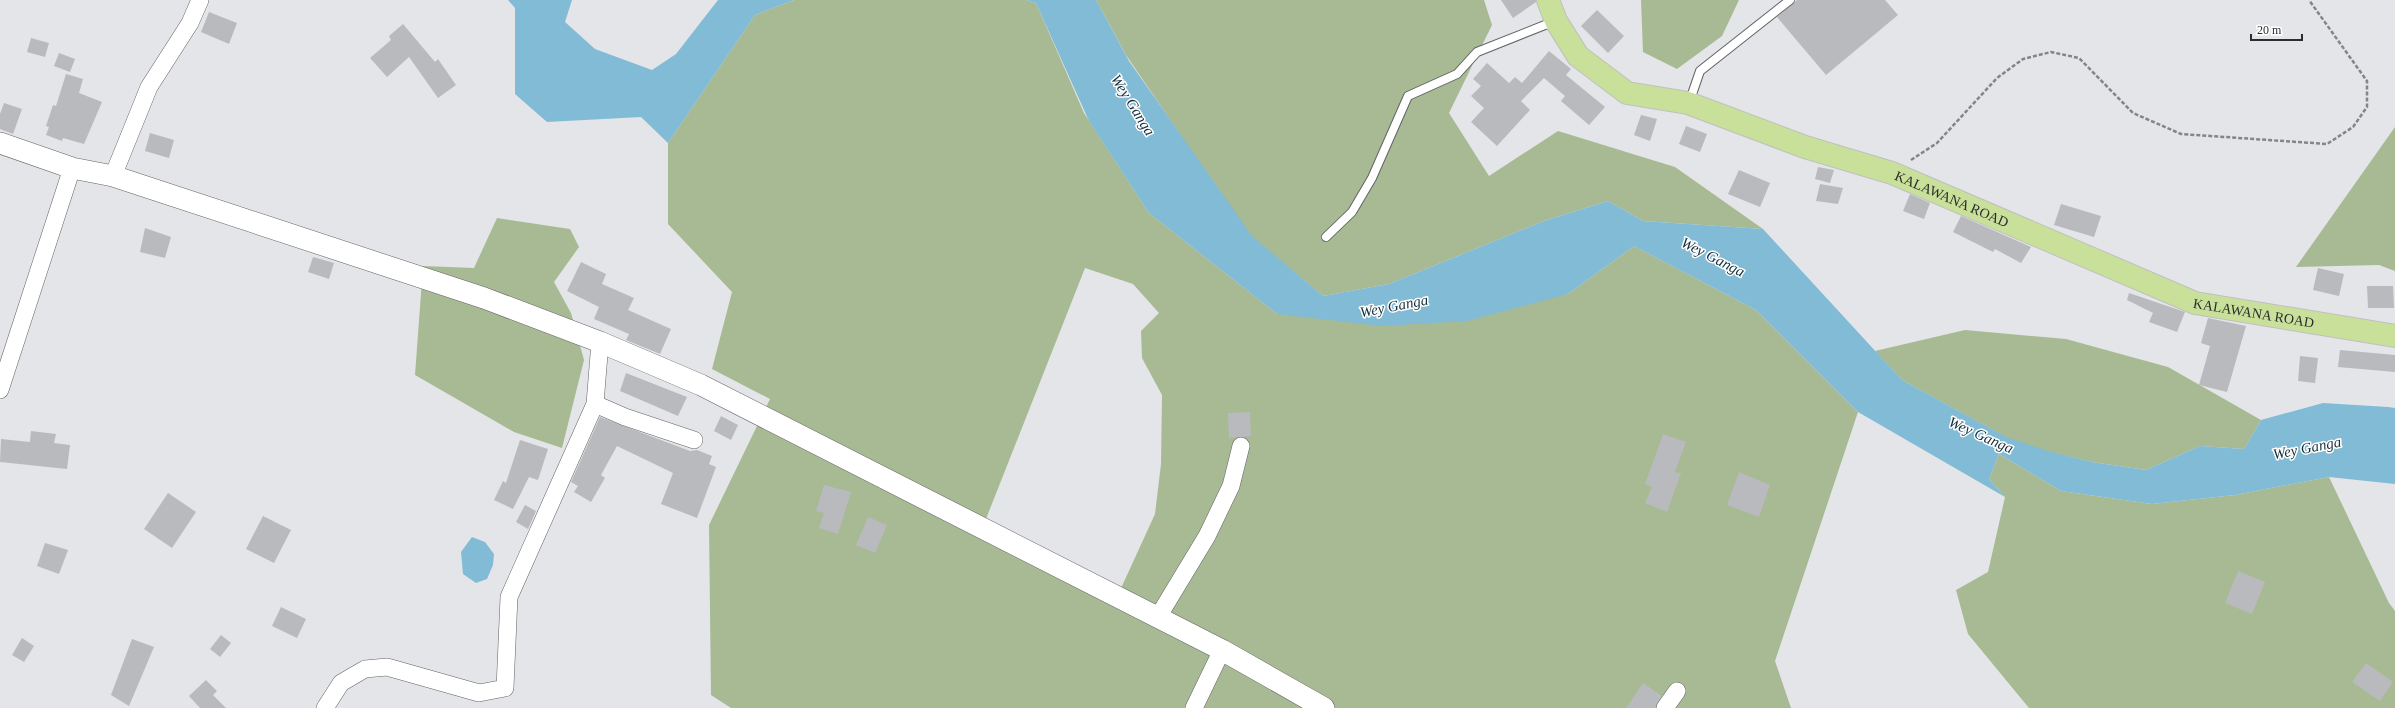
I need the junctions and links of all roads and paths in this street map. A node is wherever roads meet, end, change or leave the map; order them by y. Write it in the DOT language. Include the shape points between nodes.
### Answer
graph roads {
  1 [pos="200,0"];
  2 [pos="1548,0"];
  3 [pos="1790,0"];
  4 [pos="2309,0"];
  5 [pos="1556,21"];
  6 [pos="1688,103"];
  7 [pos="0,143"];
  8 [pos="72,168"];
  9 [pos="1892,172"];
  10 [pos="113,176"];
  11 [pos="1326,237"];
  12 [pos="2395,336"];
  13 [pos="600,342"];
  14 [pos="0,390"];
  15 [pos="595,404"];
  16 [pos="694,440"];
  17 [pos="1241,446"];
  18 [pos="1158,617"];
  19 [pos="1222,650"];
  20 [pos="341,684"];
  21 [pos="1677,691"];
  22 [pos="316,708"];
  23 [pos="325,708"];
  24 [pos="1194,708"];
  25 [pos="1324,708"];
  26 [pos="1665,708"];
  1 -- 10 [label="street" via="190,23 149,87"];
  2 -- 5 [label="main road, KALAWANA ROAD"];
  3 -- 6 [label="lane" via="1700,71"];
  4 -- 9 [label="path" via="2367,81 2368,107 2353,127 2327,144 2181,134 2133,113 2079,58 2051,52 2024,59 1997,78 1937,143"];
  5 -- 6 [label="main road, KALAWANA ROAD" via="1578,56 1627,93"];
  5 -- 11 [label="lane" via="1477,52 1457,74 1408,96 1368,184 1352,212"];
  6 -- 9 [label="main road, KALAWANA ROAD" via="1805,147"];
  7 -- 8 [label="street"];
  8 -- 10 [label="street"];
  8 -- 14 [label="street"];
  9 -- 12 [label="main road, KALAWANA ROAD" via="2195,303"];
  10 -- 13 [label="street" via="484,298"];
  13 -- 15 [label="street"];
  13 -- 18 [label="street" via="701,385"];
  15 -- 16 [label="street"];
  15 -- 20 [label="street" via="509,597 505,688 479,693 387,667 365,670"];
  17 -- 18 [label="street" via="1231,486 1211,529"];
  18 -- 19 [label="street"];
  19 -- 24 [label="street"];
  19 -- 25 [label="street"];
  20 -- 22 [label="street"];
  20 -- 23 [label="street"];
  21 -- 26 [label="street"];
}
